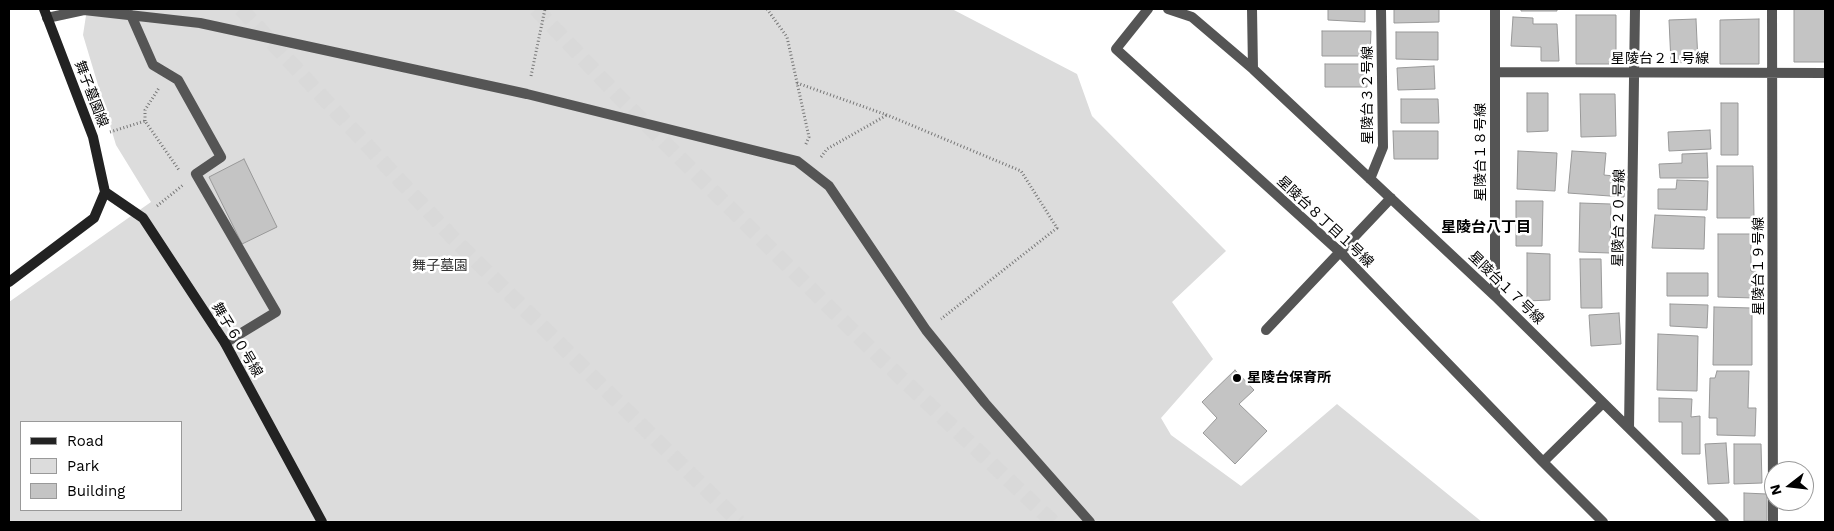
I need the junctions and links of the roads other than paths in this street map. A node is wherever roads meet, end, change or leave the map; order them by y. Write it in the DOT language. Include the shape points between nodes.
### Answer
graph roads {
  1 [pos="84,9"];
  2 [pos="1148,9"];
  3 [pos="1168,9"];
  4 [pos="1252,9"];
  5 [pos="1381,9"];
  6 [pos="1495,9"];
  7 [pos="1635,9"];
  8 [pos="1772,9"];
  9 [pos="45,14"];
  10 [pos="131,15"];
  11 [pos="1253,69"];
  12 [pos="1495,72"];
  13 [pos="1635,72"];
  14 [pos="1772,73"];
  15 [pos="1825,73"];
  16 [pos="1370,179"];
  17 [pos="105,192"];
  18 [pos="1391,198"];
  19 [pos="1341,253"];
  20 [pos="9,282"];
  21 [pos="1495,296"];
  22 [pos="1266,330"];
  23 [pos="225,343"];
  24 [pos="1602,404"];
  25 [pos="1629,428"];
  26 [pos="1544,462"];
  27 [pos="322,522"];
  28 [pos="1090,522"];
  29 [pos="1603,522"];
  30 [pos="1724,522"];
  31 [pos="1773,522"];
  1 -- 9 [label="street"];
  1 -- 10 [label="street"];
  2 -- 19 [label="street, 星陵台８丁目１号線" via="1116,49"];
  3 -- 11 [label="street, 星陵台１７号線" via="1192,17"];
  4 -- 11 [label="street"];
  5 -- 16 [label="street, 星陵台３２号線" via="1383,147"];
  6 -- 12 [label="street, 星陵台１８号線"];
  7 -- 13 [label="street, 星陵台２０号線"];
  8 -- 14 [label="street, 星陵台１９号線"];
  9 -- 17 [label="street, 舞子墓園線" via="93,137"];
  10 -- 23 [label="street" via="153,65 178,80 221,157 196,174 276,312"];
  10 -- 28 [label="street" via="200,23 527,94 797,161 829,186 926,330 985,403"];
  11 -- 16 [label="street, 星陵台１７号線"];
  12 -- 13 [label="street, 星陵台２１号線"];
  12 -- 21 [label="street, 星陵台１８号線"];
  13 -- 14 [label="street, 星陵台２１号線"];
  13 -- 25 [label="street, 星陵台２０号線"];
  14 -- 15 [label="street, 星陵台２１号線"];
  14 -- 31 [label="street, 星陵台１９号線"];
  16 -- 18 [label="street, 星陵台１７号線"];
  17 -- 20 [label="street" via="94,218"];
  17 -- 23 [label="street, 舞子６０号線" via="143,218"];
  18 -- 19 [label="street"];
  18 -- 21 [label="street, 星陵台１７号線"];
  19 -- 22 [label="street"];
  19 -- 26 [label="street, 星陵台８丁目１号線"];
  21 -- 24 [label="street, 星陵台１７号線"];
  23 -- 27 [label="street, 舞子６０号線"];
  24 -- 25 [label="street, 星陵台１７号線"];
  24 -- 26 [label="street"];
  25 -- 30 [label="street, 星陵台１７号線"];
  26 -- 29 [label="street, 星陵台８丁目１号線"];
}
